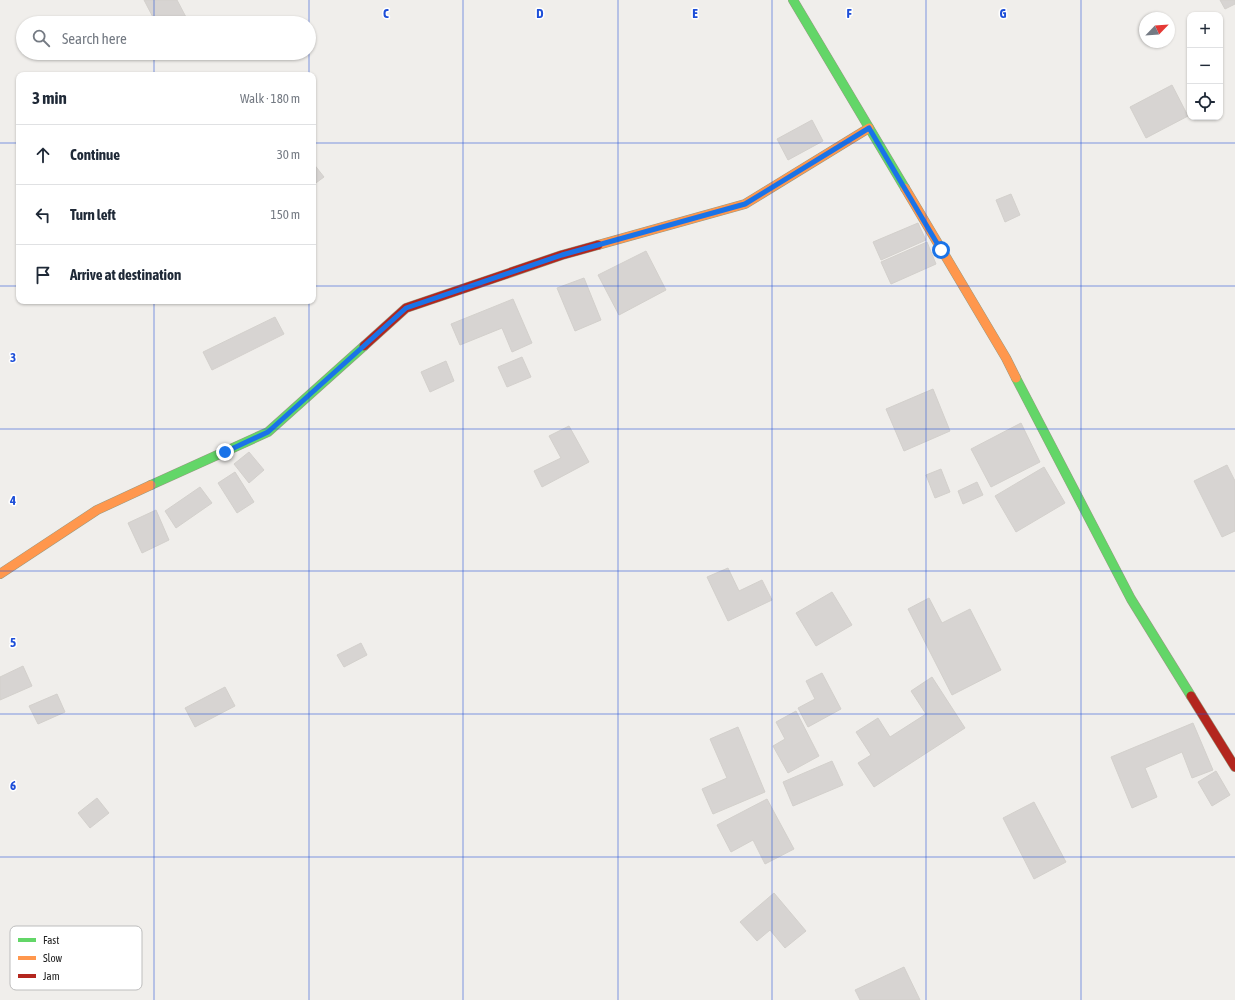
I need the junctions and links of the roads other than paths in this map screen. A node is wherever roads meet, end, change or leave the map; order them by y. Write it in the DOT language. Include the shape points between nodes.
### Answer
graph roads {
  1 [pos="793,0"];
  2 [pos="869,128"];
  3 [pos="0,574"];
  4 [pos="1235,767"];
  1 -- 2 [label="street"];
  2 -- 3 [label="street" via="745,204 562,255 406,308 268,432 97,510"];
  2 -- 4 [label="street" via="1006,358 1131,599"];
}
